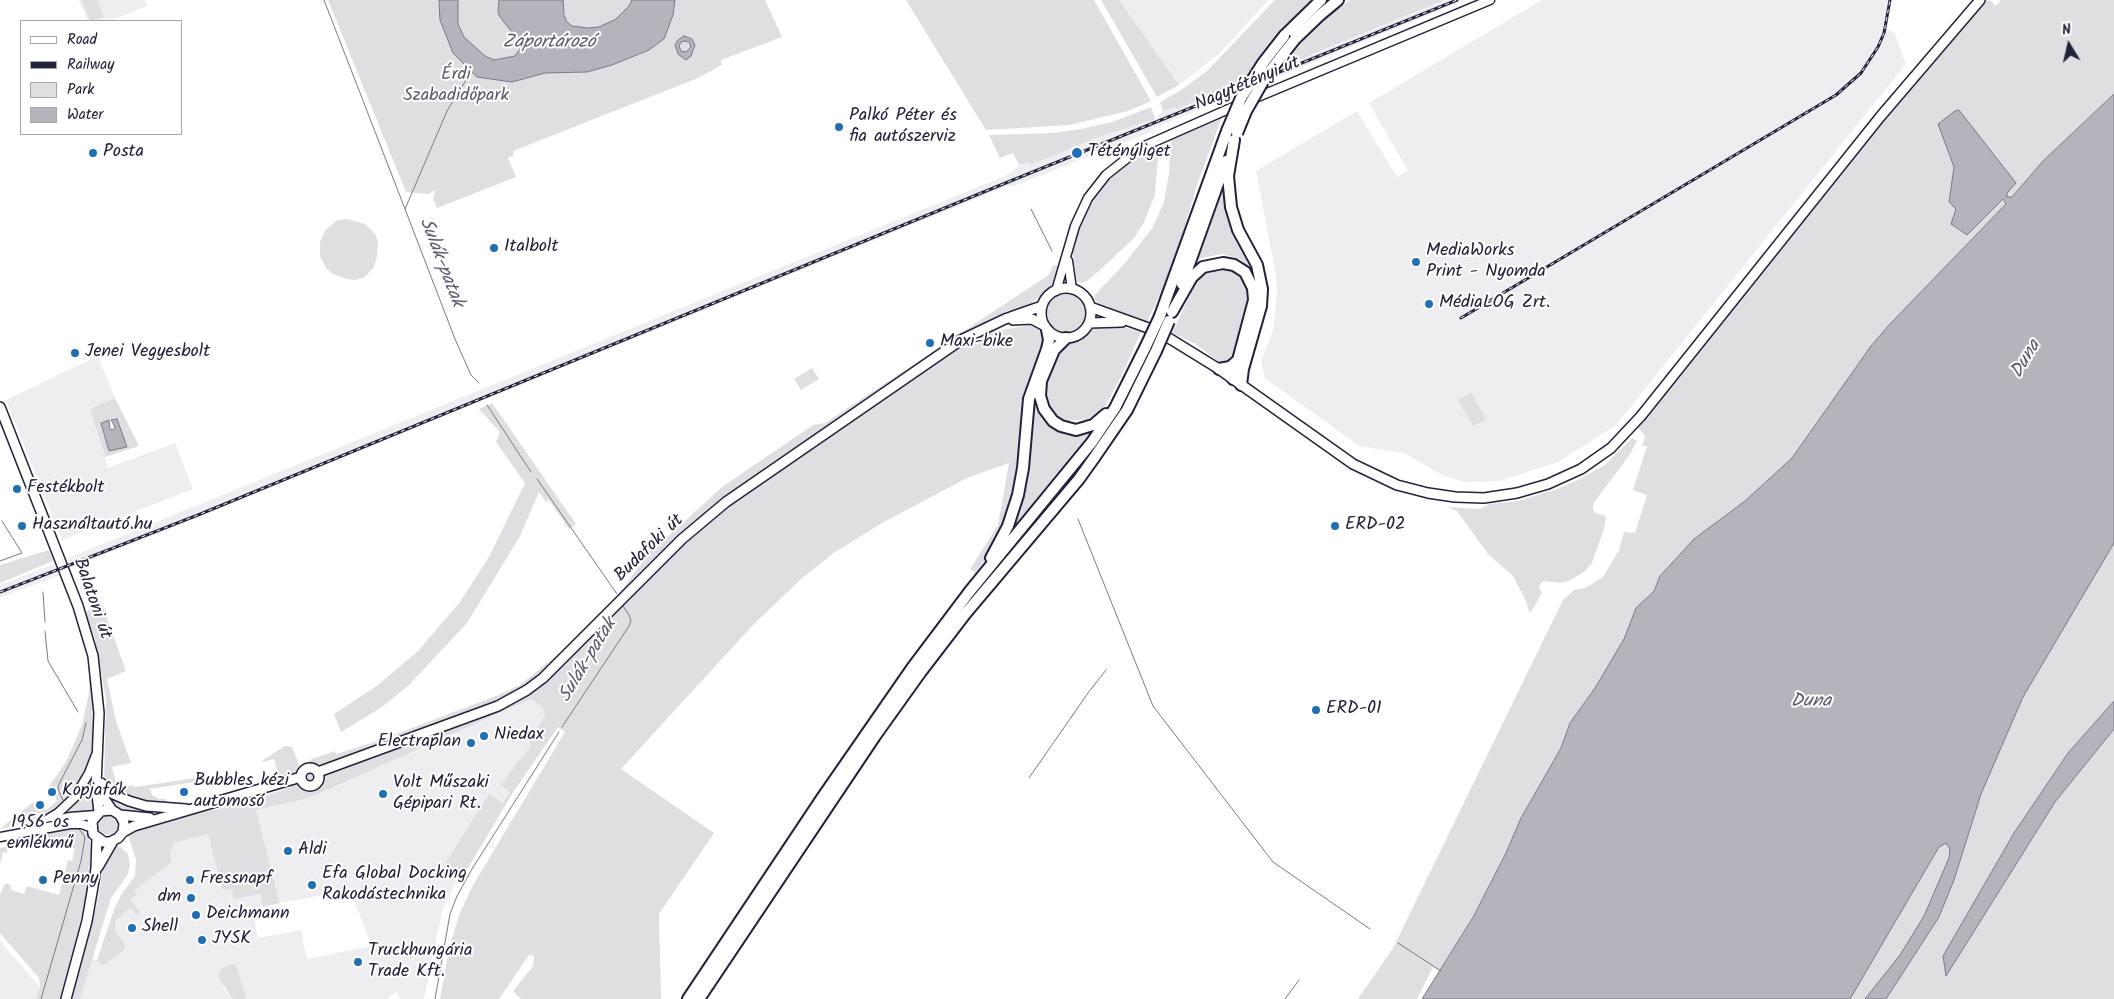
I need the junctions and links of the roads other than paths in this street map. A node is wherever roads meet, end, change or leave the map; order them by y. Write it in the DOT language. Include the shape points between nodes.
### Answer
graph roads {
  1 [pos="1322,0"];
  2 [pos="1338,0"];
  3 [pos="1490,0"];
  4 [pos="1980,0"];
  5 [pos="1233,135"];
  6 [pos="1068,254"];
  7 [pos="1072,289"];
  8 [pos="1056,290"];
  9 [pos="1042,306"];
  10 [pos="1090,307"];
  11 [pos="1167,316"];
  12 [pos="1129,322"];
  13 [pos="1089,323"];
  14 [pos="996,324"];
  15 [pos="1046,328"];
  16 [pos="1066,338"];
  17 [pos="1240,364"];
  18 [pos="1219,369"];
  19 [pos="1128,382"];
  20 [pos="1237,382"];
  21 [pos="0,407"];
  22 [pos="970,591"];
  23 [pos="98,749"];
  24 [pos="318,772"];
  25 [pos="98,777"];
  26 [pos="301,777"];
  27 [pos="196,809"];
  28 [pos="97,813"];
  29 [pos="116,813"];
  30 [pos="165,817"];
  31 [pos="40,824"];
  32 [pos="92,828"];
  33 [pos="123,832"];
  34 [pos="14,834"];
  35 [pos="0,837"];
  36 [pos="97,838"];
  37 [pos="113,841"];
  38 [pos="96,869"];
  39 [pos="66,999"];
  40 [pos="688,999"];
  41 [pos="699,999"];
  1 -- 5 [label="highway, bridge" via="1284,36 1263,63 1241,98"];
  2 -- 5 [label="highway, bridge" via="1295,39 1266,76"];
  3 -- 6 [label="main road, Nagytétényi út" via="1140,148 1117,164 1092,192 1074,226"];
  4 -- 20 [label="main road" via="1880,117 1651,404 1611,448 1581,469 1517,494 1474,498 1428,493 1397,485 1353,464"];
  5 -- 11 [label="highway"];
  5 -- 17 [label="highway" via="1228,176 1231,207 1238,230 1257,264 1262,289 1261,306"];
  6 -- 7 [label="main road, Nagytétényi út"];
  6 -- 8 [label="main road, Nagytétényi út"];
  7 -- 8 [label="main road"];
  7 -- 10 [label="main road" via="1082,294"];
  8 -- 9 [label="main road"];
  9 -- 14 [label="main road, Budafoki út"];
  9 -- 15 [label="main road"];
  10 -- 12 [label="main road"];
  10 -- 13 [label="main road"];
  11 -- 17 [label="highway" via="1192,277 1203,267 1223,263 1242,270 1252,283 1254,300"];
  11 -- 19 [label="highway, bridge" via="1146,346"];
  11 -- 41 [label="highway, bridge" via="1156,350 1126,410 1094,458 920,673"];
  12 -- 13 [label="main road"];
  12 -- 18 [label="main road" via="1172,340"];
  13 -- 16 [label="main road" via="1080,334"];
  14 -- 15 [label="main road, Budafoki út" via="1032,319"];
  14 -- 24 [label="main road, Budafoki út" via="977,331 950,348 714,511 527,690 498,706"];
  15 -- 16 [label="main road" via="1056,336"];
  15 -- 22 [label="highway" via="1049,340 1029,399 1023,468 1015,508 1000,541"];
  16 -- 19 [label="highway" via="1054,350 1040,385 1042,405 1056,423 1076,430 1093,425 1104,417"];
  17 -- 18 [label="highway"];
  17 -- 20 [label="highway"];
  18 -- 20 [label="main road"];
  19 -- 22 [label="highway" via="1105,424 1074,467"];
  21 -- 23 [label="main road, Balatoni út" via="87,632 97,688"];
  22 -- 40 [label="highway" via="867,732"];
  23 -- 25 [label="main road, Balatoni út"];
  23 -- 31 [label="main road" via="75,797"];
  24 -- 26 [label="main road" via="307,768"];
  24 -- 26 [label="main road" via="319,780 313,785 305,784"];
  25 -- 27 [label="main road" via="105,788 129,801 158,808"];
  25 -- 28 [label="main road, Balatoni út"];
  25 -- 29 [label="main road" via="103,798"];
  26 -- 27 [label="main road"];
  27 -- 30 [label="main road"];
  28 -- 29 [label="main road" via="105,810"];
  28 -- 31 [label="main road"];
  28 -- 32 [label="main road"];
  29 -- 30 [label="main road" via="142,818"];
  29 -- 33 [label="main road" via="124,823"];
  30 -- 33 [label="main road"];
  31 -- 34 [label="main road"];
  32 -- 34 [label="main road" via="78,824"];
  32 -- 36 [label="main road"];
  33 -- 37 [label="main road"];
  34 -- 35 [label="main road"];
  36 -- 37 [label="main road" via="104,842"];
  36 -- 38 [label="main road"];
  37 -- 38 [label="main road"];
  38 -- 39 [label="main road" via="83,938"];
}
